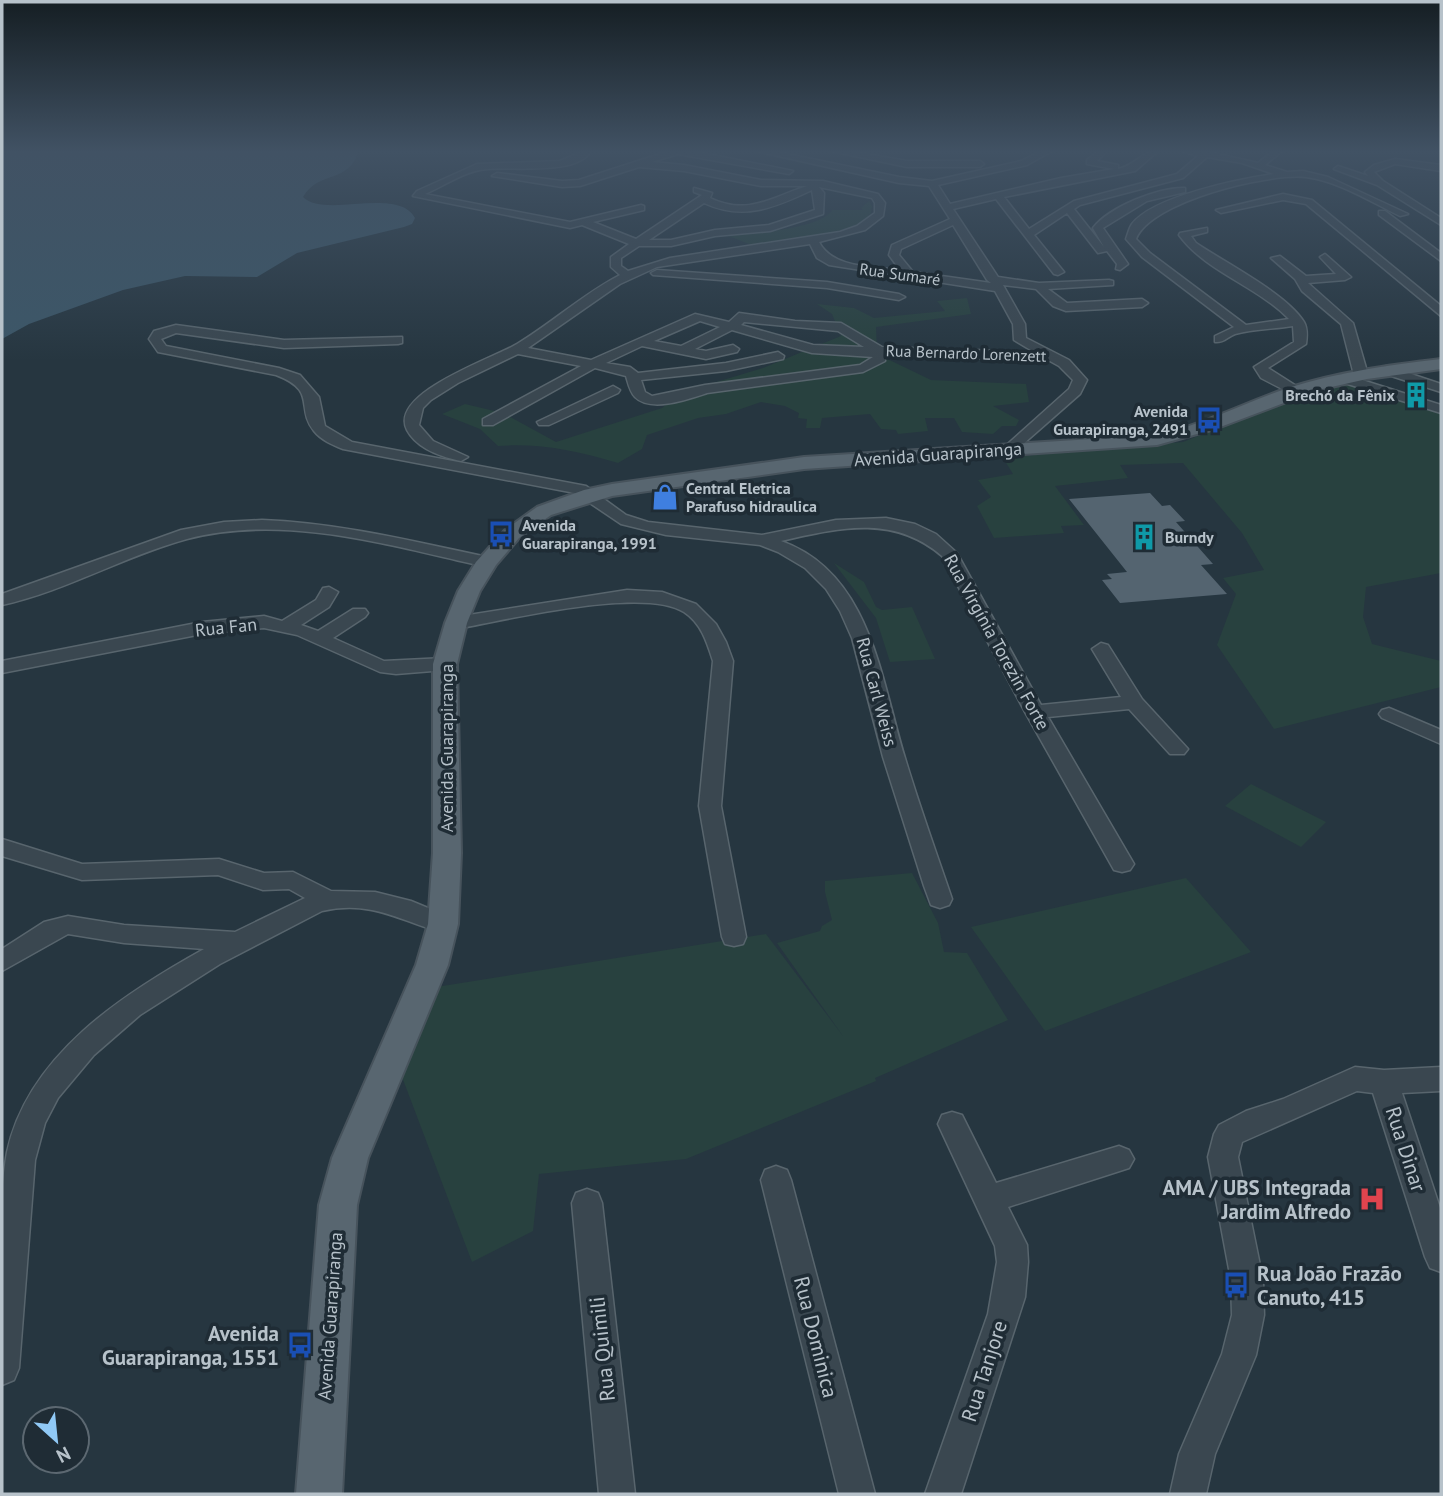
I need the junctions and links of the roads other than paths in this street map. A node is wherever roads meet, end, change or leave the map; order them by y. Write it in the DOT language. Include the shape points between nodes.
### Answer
graph roads {
  1 [pos="548,221"];
  2 [pos="594,221"];
  3 [pos="670,221"];
  4 [pos="794,221"];
  5 [pos="871,221"];
  6 [pos="954,221"];
  7 [pos="1018,221"];
  8 [pos="1048,221"];
  9 [pos="1078,221"];
  10 [pos="1106,221"];
  11 [pos="1144,221"];
  12 [pos="1333,221"];
  13 [pos="1394,221"];
  14 [pos="586,223"];
  15 [pos="1203,230"];
  16 [pos="1028,234"];
  17 [pos="813,240"];
  18 [pos="636,243"];
  19 [pos="750,250"];
  20 [pos="1325,257"];
  21 [pos="1276,258"];
  22 [pos="1441,258"];
  23 [pos="761,261"];
  24 [pos="776,270"];
  25 [pos="1058,272"];
  26 [pos="633,274"];
  27 [pos="910,275"];
  28 [pos="1302,279"];
  29 [pos="801,283"];
  30 [pos="1109,283"];
  31 [pos="996,284"];
  32 [pos="1040,286"];
  33 [pos="899,297"];
  34 [pos="1142,303"];
  35 [pos="1441,312"];
  36 [pos="803,313"];
  37 [pos="742,318"];
  38 [pos="1297,322"];
  39 [pos="794,325"];
  40 [pos="1244,329"];
  41 [pos="1219,339"];
  42 [pos="398,340"];
  43 [pos="640,342"];
  44 [pos="796,346"];
  45 [pos="733,349"];
  46 [pos="516,350"];
  47 [pos="684,350"];
  48 [pos="877,350"];
  49 [pos="1055,357"];
  50 [pos="788,359"];
  51 [pos="1441,364"];
  52 [pos="596,365"];
  53 [pos="1387,370"];
  54 [pos="823,374"];
  55 [pos="1352,376"];
  56 [pos="633,377"];
  57 [pos="1441,388"];
  58 [pos="612,390"];
  59 [pos="1296,392"];
  60 [pos="536,397"];
  61 [pos="572,409"];
  62 [pos="1441,409"];
  63 [pos="488,422"];
  64 [pos="544,422"];
  65 [pos="1009,449"];
  66 [pos="537,491"];
  67 [pos="592,494"];
  68 [pos="764,540"];
  69 [pos="486,562"];
  70 [pos="329,592"];
  71 [pos="2,600"];
  72 [pos="359,613"];
  73 [pos="456,623"];
  74 [pos="286,626"];
  75 [pos="319,639"];
  76 [pos="1101,649"];
  77 [pos="445,664"];
  78 [pos="2,667"];
  79 [pos="1134,702"];
  80 [pos="1035,712"];
  81 [pos="1389,714"];
  82 [pos="1441,738"];
  83 [pos="1177,749"];
  84 [pos="2,847"];
  85 [pos="1122,863"];
  86 [pos="940,899"];
  87 [pos="328,901"];
  88 [pos="443,924"];
  89 [pos="734,937"];
  90 [pos="237,942"];
  91 [pos="2,961"];
  92 [pos="1441,1079"];
  93 [pos="1384,1082"];
  94 [pos="952,1124"];
  95 [pos="1119,1159"];
  96 [pos="776,1180"];
  97 [pos="990,1199"];
  98 [pos="587,1203"];
  99 [pos="1441,1256"];
  100 [pos="2,1368"];
  101 [pos="318,1494"];
  102 [pos="617,1494"];
  103 [pos="857,1494"];
  104 [pos="943,1494"];
  105 [pos="1188,1494"];
  1 -- 14 [label="street"];
  2 -- 14 [label="street"];
  3 -- 18 [label="street"];
  4 -- 18 [label="street" via="679,243"];
  5 -- 17 [label="street" via="855,231"];
  6 -- 27 [label="street" via="895,247 894,255"];
  6 -- 31 [label="street"];
  7 -- 16 [label="street"];
  8 -- 16 [label="street"];
  9 -- 10 [label="street" via="1121,268 1123,264 1098,228"];
  11 -- 40 [label="street" via="1134,228 1130,239"];
  12 -- 35 [label="street"];
  13 -- 22 [label="street"];
  14 -- 18 [label="street"];
  15 -- 38 [label="street" via="1184,235"];
  16 -- 25 [label="street"];
  17 -- 19 [label="street"];
  17 -- 27 [label="street, Rua Sumaré" via="821,257 833,262"];
  18 -- 26 [label="street" via="614,259 616,267"];
  19 -- 23 [label="street"];
  19 -- 26 [label="street" via="659,264"];
  20 -- 28 [label="street" via="1345,277"];
  21 -- 28 [label="street"];
  24 -- 29 [label="street"];
  26 -- 29 [label="street"];
  26 -- 46 [label="street"];
  27 -- 31 [label="street, Rua Sumaré"];
  28 -- 55 [label="street" via="1306,289 1348,323"];
  29 -- 33 [label="street"];
  30 -- 32 [label="street, Rua Sumaré"];
  31 -- 32 [label="street, Rua Sumaré"];
  31 -- 49 [label="street" via="1017,319 1020,340"];
  32 -- 34 [label="street" via="1062,307"];
  36 -- 39 [label="street"];
  37 -- 39 [label="street"];
  37 -- 43 [label="street" via="699,317"];
  37 -- 44 [label="street, Rua Bernardo Lorenzett"];
  37 -- 47 [label="street"];
  38 -- 40 [label="street"];
  38 -- 59 [label="street" via="1300,344 1261,367 1263,373"];
  39 -- 44 [label="street"];
  39 -- 48 [label="street" via="841,327"];
  40 -- 41 [label="street"];
  42 -- 66 [label="street" via="284,344 183,329 164,331 155,339 162,349 295,378 312,397 312,414 327,438"];
  43 -- 47 [label="street"];
  43 -- 52 [label="street"];
  44 -- 48 [label="street, Rua Bernardo Lorenzett"];
  44 -- 50 [label="street"];
  45 -- 47 [label="street" via="706,355"];
  46 -- 52 [label="street"];
  46 -- 66 [label="street" via="431,394 413,411 412,426 435,448"];
  48 -- 49 [label="street, Rua Bernardo Lorenzett"];
  48 -- 54 [label="street" via="880,358 863,368"];
  49 -- 65 [label="street" via="1078,375 1079,385"];
  50 -- 54 [label="street" via="820,368"];
  50 -- 56 [label="street"];
  51 -- 53 [label="main road, Avenida Guarapiranga"];
  52 -- 56 [label="street" via="625,370"];
  52 -- 60 [label="street"];
  53 -- 55 [label="main road, Avenida Guarapiranga"];
  53 -- 57 [label="street"];
  54 -- 56 [label="street" via="649,401 639,394"];
  55 -- 59 [label="main road, Avenida Guarapiranga"];
  55 -- 62 [label="street"];
  58 -- 61 [label="street"];
  59 -- 65 [label="main road, Avenida Guarapiranga" via="1172,437"];
  60 -- 61 [label="street"];
  60 -- 63 [label="street"];
  61 -- 64 [label="street"];
  65 -- 67 [label="main road, Avenida Guarapiranga" via="804,463"];
  66 -- 67 [label="main road, Avenida Guarapiranga"];
  66 -- 67 [label="street" via="571,487"];
  66 -- 69 [label="main road, Avenida Guarapiranga" via="512,534"];
  67 -- 68 [label="street, Rua Carl Weiss" via="610,514 644,526 726,532"];
  68 -- 80 [label="street, Rua Virgínia Torezin Forte" via="868,523 904,526 929,535 949,553"];
  68 -- 86 [label="street, Rua Carl Weiss" via="817,570 858,625"];
  69 -- 71 [label="street" via="356,535 259,523 158,542 56,584"];
  69 -- 73 [label="main road, Avenida Guarapiranga"];
  70 -- 74 [label="street" via="323,603"];
  72 -- 75 [label="street"];
  73 -- 77 [label="main road, Avenida Guarapiranga"];
  73 -- 89 [label="street" via="627,595 673,599 700,613 718,640 723,661 710,806"];
  74 -- 75 [label="street, Rua Fan"];
  74 -- 78 [label="street, Rua Fan" via="245,623 202,628"];
  75 -- 77 [label="street, Rua Fan" via="380,666"];
  76 -- 79 [label="street"];
  77 -- 88 [label="main road, Avenida Guarapiranga"];
  79 -- 80 [label="street"];
  79 -- 83 [label="street"];
  80 -- 85 [label="street, Rua Virgínia Torezin Forte"];
  81 -- 82 [label="street"];
  84 -- 87 [label="street" via="82,872 219,867 263,882 293,880"];
  87 -- 88 [label="street" via="365,898 392,903"];
  87 -- 90 [label="street"];
  88 -- 101 [label="main road, Avenida Guarapiranga" via="432,965 350,1158 338,1205"];
  90 -- 91 [label="street" via="68,925 53,929"];
  90 -- 100 [label="street" via="122,1016 65,1067 44,1097 27,1132 18,1168"];
  92 -- 93 [label="street"];
  93 -- 99 [label="street, Rua Dinar"];
  93 -- 105 [label="street" via="1355,1079 1230,1134 1223,1157 1247,1280 1248,1315 1239,1355 1197,1454"];
  94 -- 97 [label="street"];
  95 -- 97 [label="street"];
  96 -- 103 [label="street, Rua Dominica"];
  97 -- 104 [label="street, Rua Tanjore" via="1011,1245 1011,1287"];
  98 -- 102 [label="street, Rua Quimili"];
}
